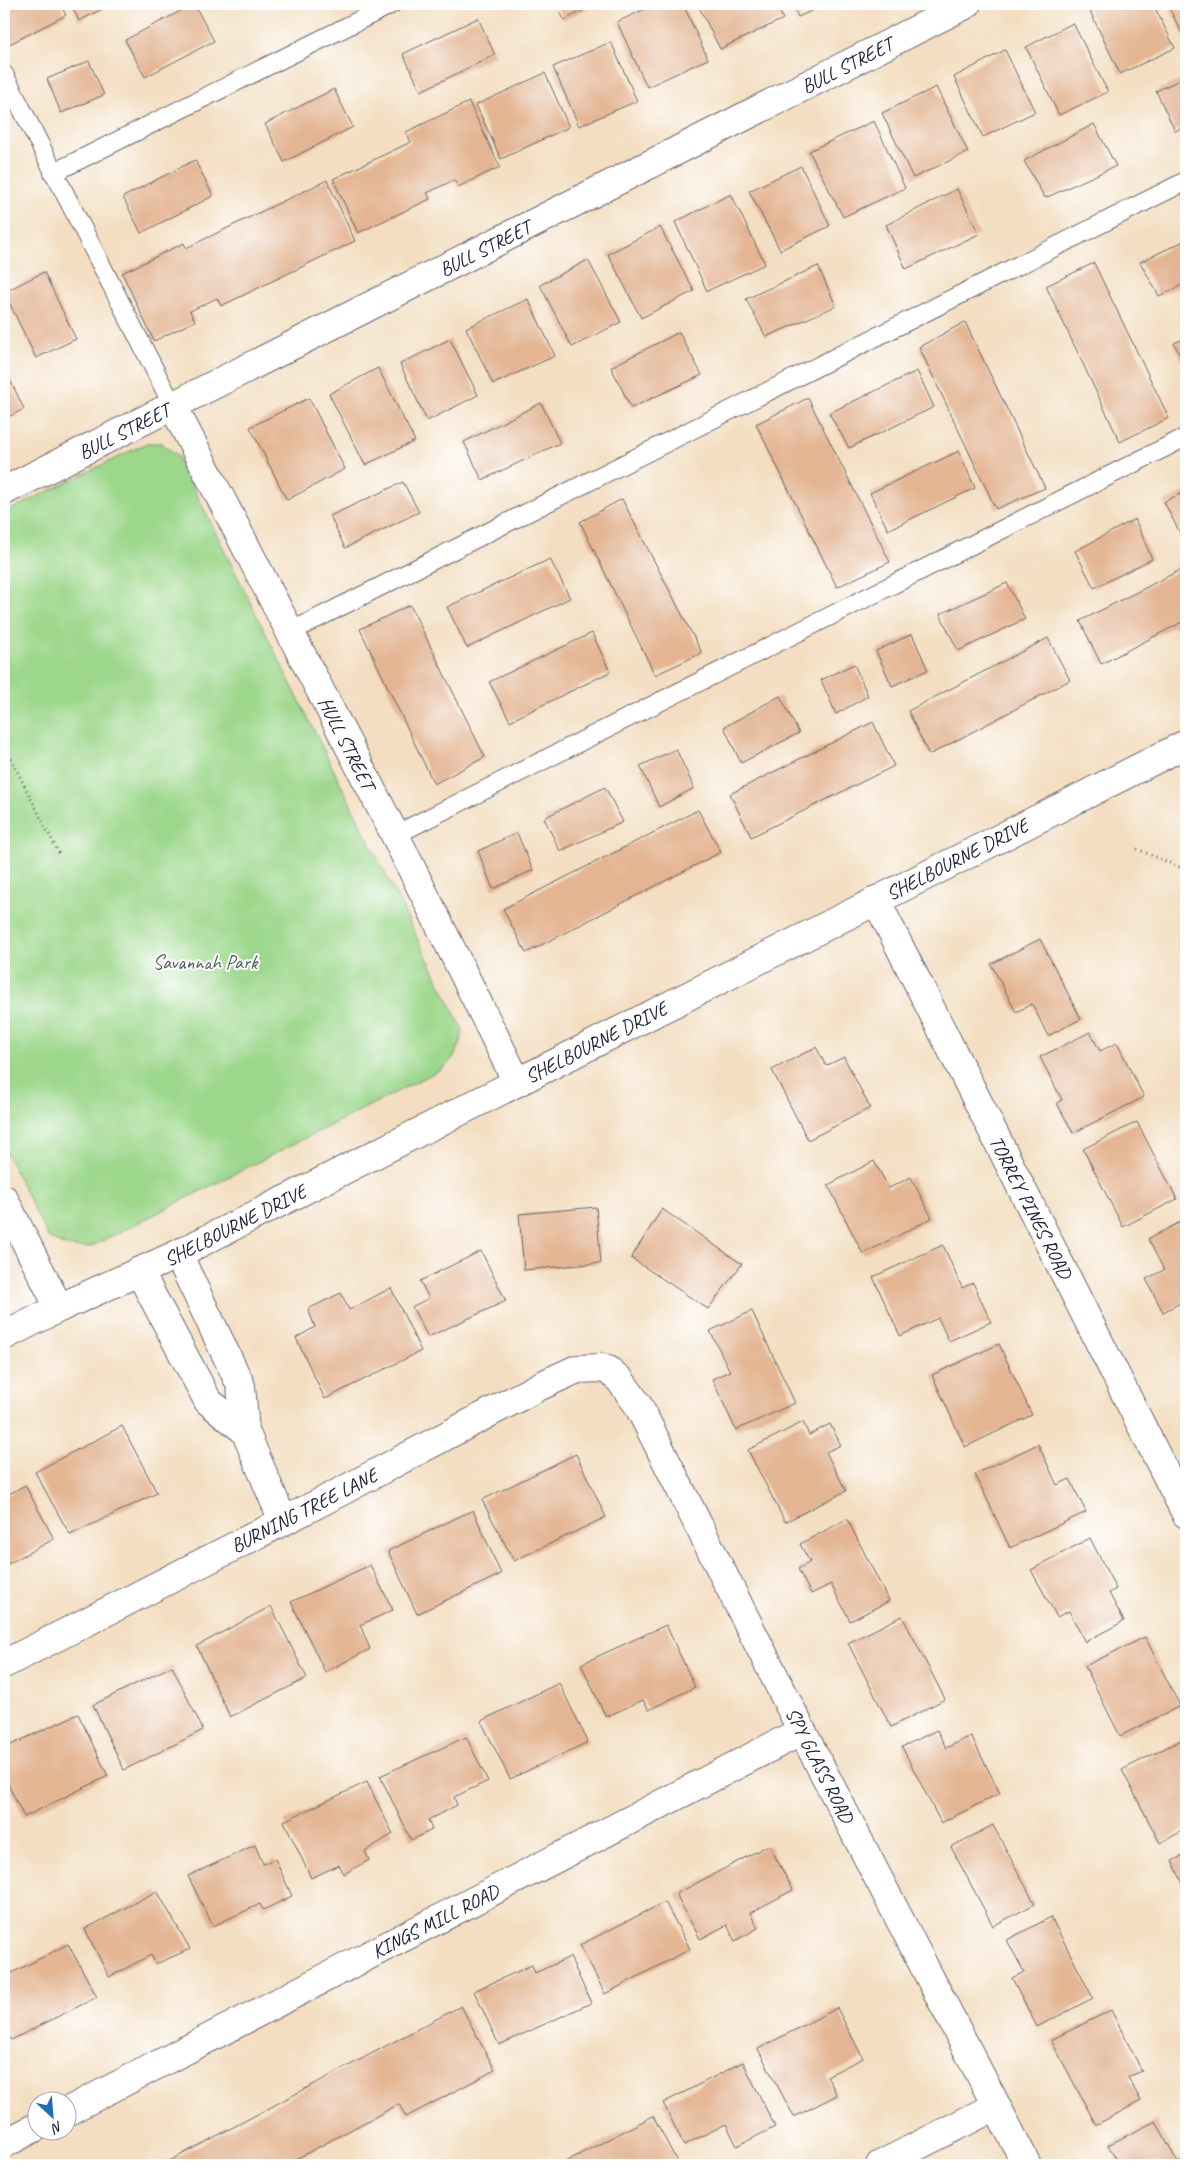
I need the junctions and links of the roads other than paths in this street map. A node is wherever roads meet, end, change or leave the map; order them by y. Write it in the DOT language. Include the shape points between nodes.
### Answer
graph roads {
  1 [pos="392,4"];
  2 [pos="967,4"];
  3 [pos="4,74"];
  4 [pos="53,173"];
  5 [pos="1186,181"];
  6 [pos="173,406"];
  7 [pos="1186,438"];
  8 [pos="4,491"];
  9 [pos="290,632"];
  10 [pos="1186,744"];
  11 [pos="395,835"];
  12 [pos="876,900"];
  13 [pos="517,1082"];
  14 [pos="4,1199"];
  15 [pos="178,1254"];
  16 [pos="139,1272"];
  17 [pos="59,1308"];
  18 [pos="4,1336"];
  19 [pos="608,1370"];
  20 [pos="245,1431"];
  21 [pos="1186,1514"];
  22 [pos="283,1521"];
  23 [pos="4,1664"];
  24 [pos="802,1731"];
  25 [pos="78,2106"];
  26 [pos="996,2106"];
  27 [pos="28,2131"];
  28 [pos="4,2144"];
  29 [pos="880,2165"];
  30 [pos="1027,2165"];
  1 -- 4 [label="lane"];
  2 -- 6 [label="street, BULL STREET"];
  3 -- 4 [label="lane"];
  4 -- 6 [label="lane"];
  5 -- 9 [label="lane"];
  6 -- 8 [label="street, BULL STREET"];
  6 -- 9 [label="street, HULL STREET"];
  7 -- 11 [label="lane"];
  9 -- 11 [label="street, HULL STREET"];
  10 -- 12 [label="street, SHELBOURNE DRIVE"];
  11 -- 13 [label="street, HULL STREET"];
  12 -- 13 [label="street, SHELBOURNE DRIVE"];
  12 -- 21 [label="street, TORREY PINES ROAD"];
  13 -- 15 [label="street, SHELBOURNE DRIVE"];
  14 -- 17 [label="street"];
  15 -- 16 [label="street, SHELBOURNE DRIVE"];
  15 -- 20 [label="street" via="242,1386"];
  16 -- 17 [label="street, SHELBOURNE DRIVE"];
  16 -- 20 [label="street" via="208,1401"];
  17 -- 18 [label="street, SHELBOURNE DRIVE"];
  19 -- 22 [label="street, BURNING TREE LANE" via="578,1369 540,1386"];
  19 -- 24 [label="street, SPY GLASS ROAD" via="620,1380 638,1405"];
  20 -- 22 [label="street"];
  22 -- 23 [label="street, BURNING TREE LANE"];
  24 -- 25 [label="street, KINGS MILL ROAD"];
  24 -- 26 [label="street, SPY GLASS ROAD"];
  26 -- 29 [label="street"];
  26 -- 30 [label="street, SPY GLASS ROAD"];
  27 -- 28 [label="street"];
}
